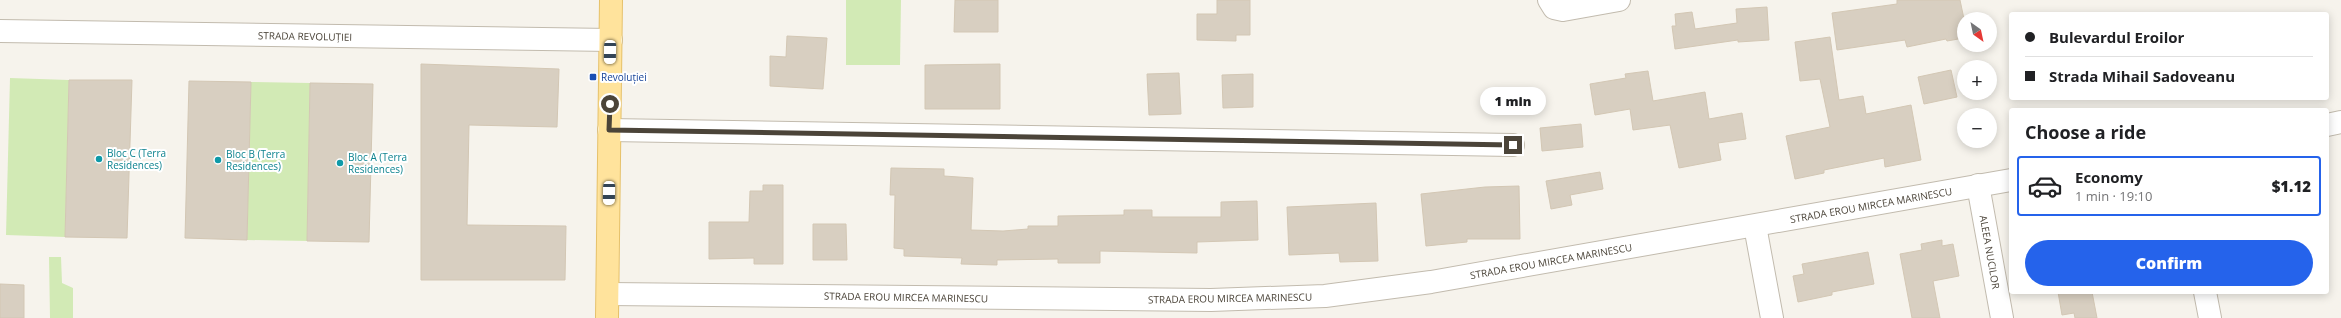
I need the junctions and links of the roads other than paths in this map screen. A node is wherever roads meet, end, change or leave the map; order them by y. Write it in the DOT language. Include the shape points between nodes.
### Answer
graph roads {
  1 [pos="611,0"];
  2 [pos="1549,0"];
  3 [pos="1619,0"];
  4 [pos="0,31"];
  5 [pos="611,40"];
  6 [pos="2341,122"];
  7 [pos="2329,125"];
  8 [pos="609,130"];
  9 [pos="1513,145"];
  10 [pos="2009,180"];
  11 [pos="1978,186"];
  12 [pos="1754,226"];
  13 [pos="608,294"];
  14 [pos="2206,294"];
  15 [pos="607,318"];
  16 [pos="1772,318"];
  17 [pos="2002,318"];
  18 [pos="2210,318"];
  1 -- 5 [label="main road"];
  2 -- 3 [label="street" via="1554,8 1563,10"];
  4 -- 5 [label="street, STRADA REVOLUȚIEI"];
  5 -- 8 [label="main road"];
  6 -- 7 [label="street"];
  8 -- 9 [label="street"];
  8 -- 13 [label="main road"];
  10 -- 11 [label="street, STRADA EROU MIRCEA MARINESCU"];
  11 -- 12 [label="street, STRADA EROU MIRCEA MARINESCU"];
  11 -- 17 [label="street, ALEEA NUCILOR"];
  12 -- 13 [label="street, STRADA EROU MIRCEA MARINESCU" via="1431,282 1325,296 1275,299"];
  12 -- 16 [label="street"];
  13 -- 15 [label="main road"];
  14 -- 18 [label="street"];
}
